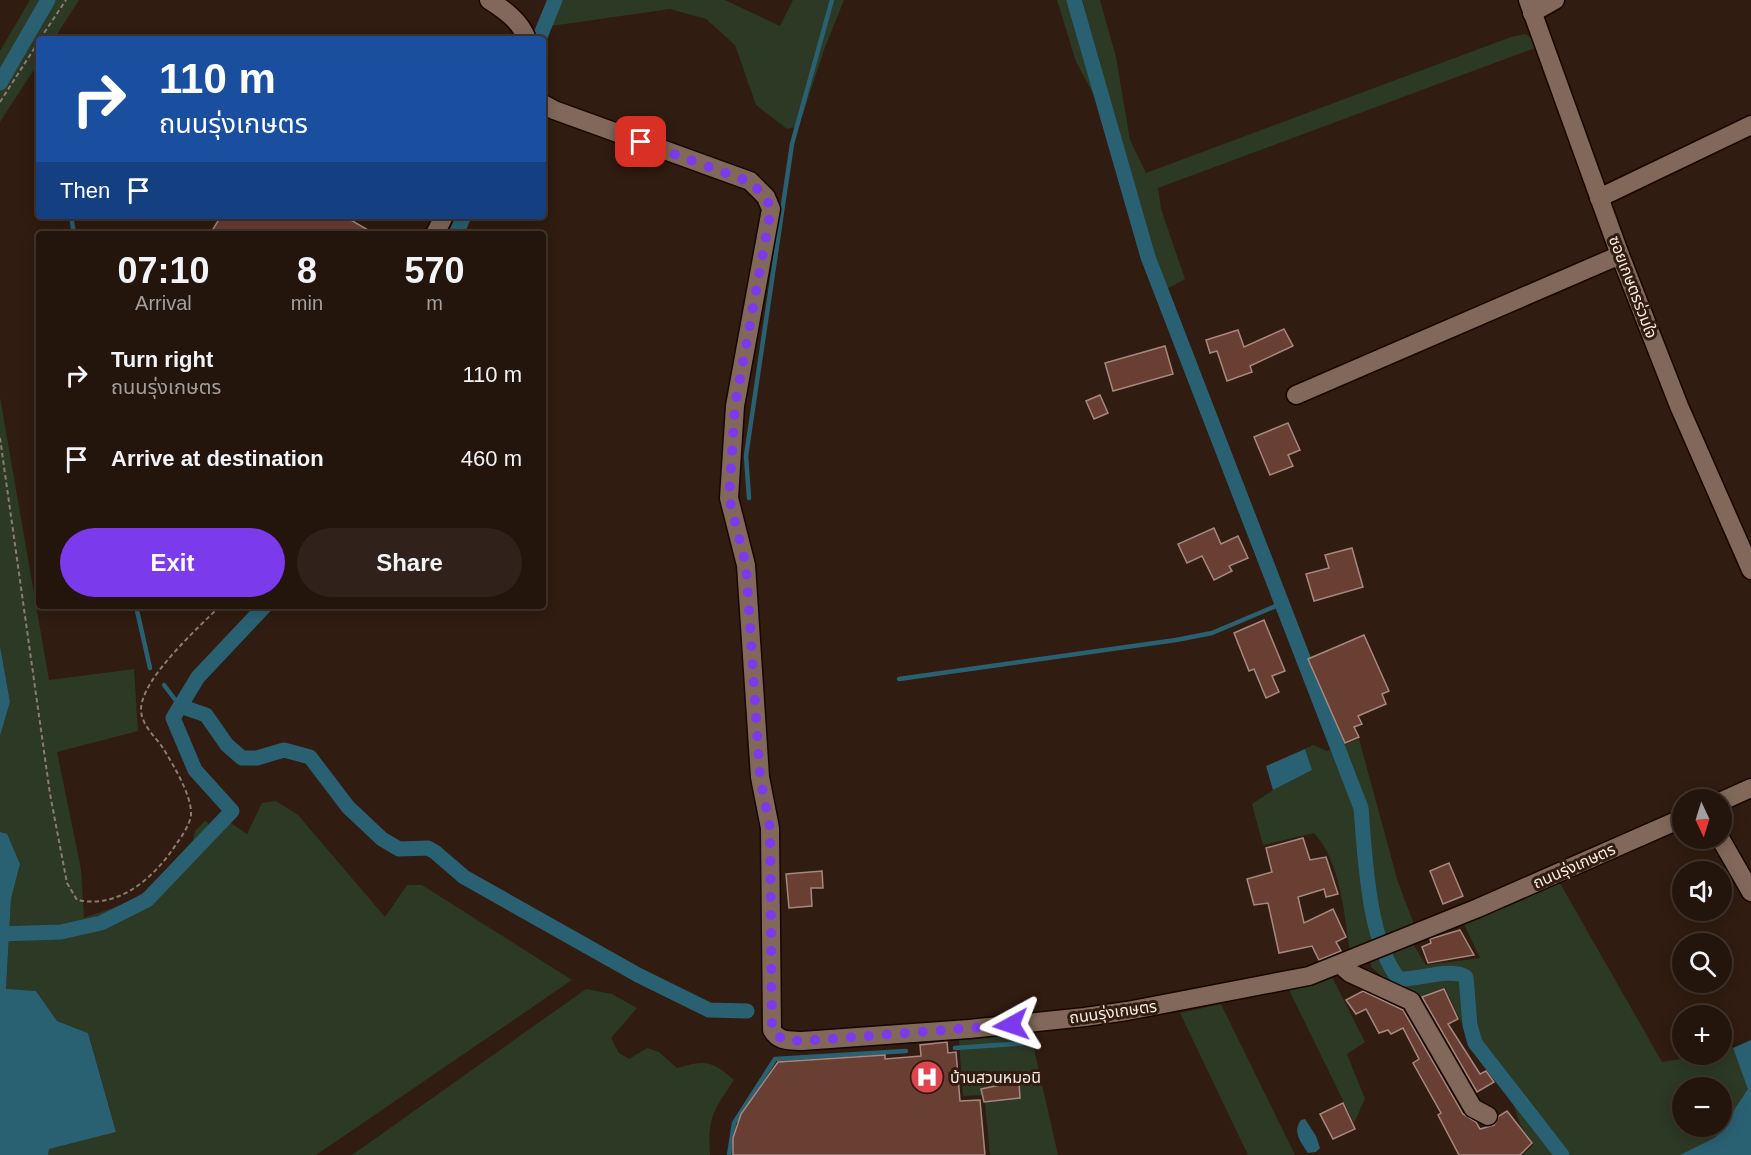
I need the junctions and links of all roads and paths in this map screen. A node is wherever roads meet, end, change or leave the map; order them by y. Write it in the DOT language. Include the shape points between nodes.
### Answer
graph roads {
  1 [pos="66,0"];
  2 [pos="489,0"];
  3 [pos="1555,0"];
  4 [pos="1530,7"];
  5 [pos="43,36"];
  6 [pos="526,36"];
  7 [pos="36,46"];
  8 [pos="0,102"];
  9 [pos="546,106"];
  10 [pos="1751,125"];
  11 [pos="1599,198"];
  12 [pos="1620,255"];
  13 [pos="1296,395"];
  14 [pos="0,438"];
  15 [pos="1749,562"];
  16 [pos="217,609"];
  17 [pos="1751,788"];
  18 [pos="1732,797"];
  19 [pos="1672,823"];
  20 [pos="1726,849"];
  21 [pos="1751,892"];
  22 [pos="1341,965"];
  23 [pos="1488,1116"];
  1 -- 5 [label="path"];
  2 -- 6 [label="street" via="513,18"];
  3 -- 4 [label="street"];
  4 -- 11 [label="street, ซอยเกษตรร่วมใจ"];
  7 -- 8 [label="path"];
  9 -- 22 [label="street, ถนนรุ่งเกษตร" via="750,182 766,197 771,209 735,406 729,498 746,565 760,777 770,828 772,1030 776,1037 802,1041 1085,1017 1309,976"];
  10 -- 11 [label="street"];
  11 -- 12 [label="street, ซอยเกษตรร่วมใจ"];
  12 -- 13 [label="street"];
  12 -- 15 [label="street, ซอยเกษตรร่วมใจ" via="1679,406"];
  14 -- 16 [label="path" via="50,794 67,884 77,900 93,903 119,897 141,884 165,861 184,833 191,815 187,797 162,748 143,722 141,709 145,694 160,671"];
  17 -- 18 [label="street"];
  19 -- 22 [label="street, ถนนรุ่งเกษตร"];
  20 -- 21 [label="street"];
  22 -- 23 [label="street" via="1411,1001 1473,1108"];
}
